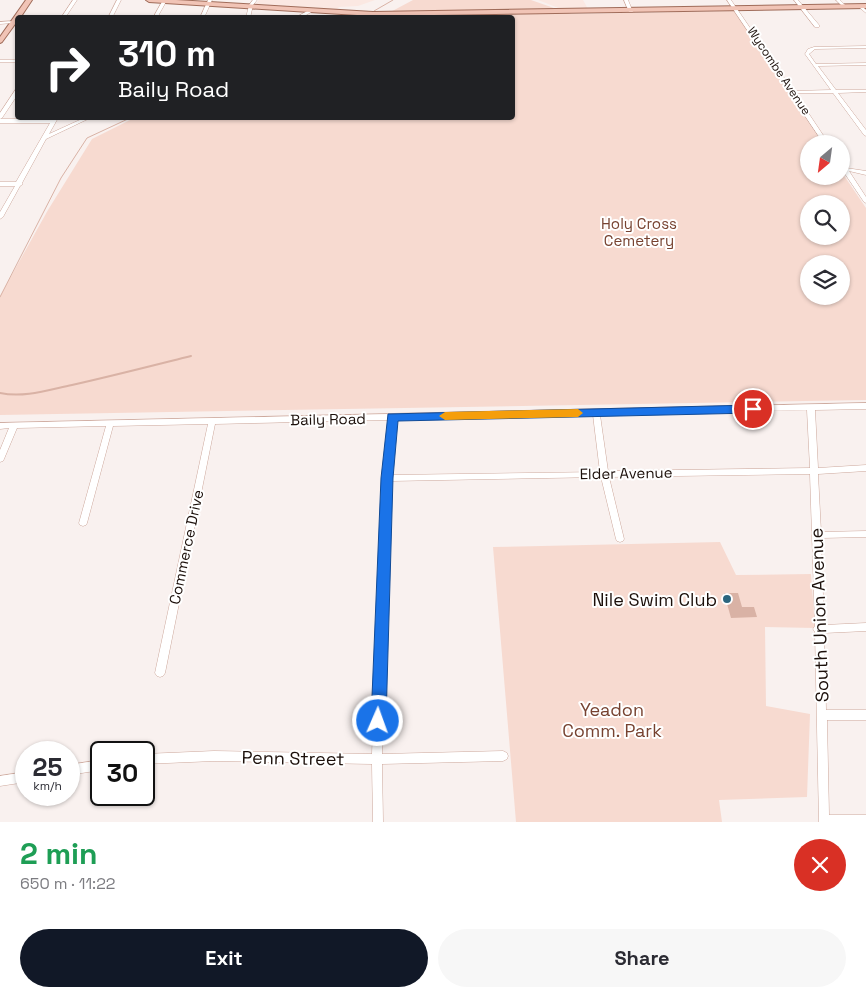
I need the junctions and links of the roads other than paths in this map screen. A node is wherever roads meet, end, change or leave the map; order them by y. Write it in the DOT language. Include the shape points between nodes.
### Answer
graph roads {
  1 [pos="29,0"];
  2 [pos="75,0"];
  3 [pos="119,0"];
  4 [pos="149,0"];
  5 [pos="164,0"];
  6 [pos="255,0"];
  7 [pos="626,0"];
  8 [pos="729,0"];
  9 [pos="796,0"];
  10 [pos="838,0"];
  11 [pos="208,2"];
  12 [pos="251,7"];
  13 [pos="846,7"];
  14 [pos="863,7"];
  15 [pos="802,8"];
  16 [pos="736,9"];
  17 [pos="311,11"];
  18 [pos="631,11"];
  19 [pos="866,12"];
  20 [pos="18,15"];
  21 [pos="66,15"];
  22 [pos="112,15"];
  23 [pos="156,15"];
  24 [pos="203,15"];
  25 [pos="249,15"];
  26 [pos="302,15"];
  27 [pos="15,19"];
  28 [pos="13,22"];
  29 [pos="0,23"];
  30 [pos="817,26"];
  31 [pos="0,41"];
  32 [pos="866,47"];
  33 [pos="0,61"];
  34 [pos="15,61"];
  35 [pos="866,64"];
  36 [pos="814,65"];
  37 [pos="866,91"];
  38 [pos="793,92"];
  39 [pos="835,92"];
  40 [pos="15,94"];
  41 [pos="0,117"];
  42 [pos="82,120"];
  43 [pos="52,121"];
  44 [pos="0,122"];
  45 [pos="64,128"];
  46 [pos="866,134"];
  47 [pos="821,135"];
  48 [pos="44,138"];
  49 [pos="850,169"];
  50 [pos="866,173"];
  51 [pos="850,178"];
  52 [pos="0,184"];
  53 [pos="20,184"];
  54 [pos="866,201"];
  55 [pos="0,218"];
  56 [pos="866,406"];
  57 [pos="812,407"];
  58 [pos="596,412"];
  59 [pos="392,417"];
  60 [pos="212,421"];
  61 [pos="110,424"];
  62 [pos="0,426"];
  63 [pos="14,426"];
  64 [pos="0,459"];
  65 [pos="866,468"];
  66 [pos="814,471"];
  67 [pos="604,473"];
  68 [pos="387,478"];
  69 [pos="82,523"];
  70 [pos="866,534"];
  71 [pos="817,535"];
  72 [pos="620,539"];
  73 [pos="866,627"];
  74 [pos="818,629"];
  75 [pos="160,673"];
  76 [pos="822,715"];
  77 [pos="866,715"];
  78 [pos="503,756"];
  79 [pos="155,759"];
  80 [pos="377,759"];
  81 [pos="15,779"];
  82 [pos="0,781"];
  83 [pos="866,820"];
  84 [pos="824,821"];
  85 [pos="378,822"];
  1 -- 20 [label="main road"];
  2 -- 21 [label="street"];
  3 -- 22 [label="street"];
  4 -- 5 [label="main road"];
  5 -- 11 [label="main road"];
  5 -- 23 [label="street"];
  6 -- 12 [label="street"];
  7 -- 18 [label="street"];
  8 -- 16 [label="street, Wycombe Avenue"];
  9 -- 15 [label="street"];
  10 -- 13 [label="street"];
  11 -- 12 [label="main road"];
  11 -- 24 [label="street"];
  12 -- 17 [label="main road"];
  12 -- 25 [label="street"];
  13 -- 14 [label="main road"];
  13 -- 15 [label="main road"];
  14 -- 19 [label="street"];
  15 -- 16 [label="main road"];
  15 -- 30 [label="street"];
  16 -- 18 [label="main road"];
  16 -- 38 [label="street, Wycombe Avenue"];
  17 -- 18 [label="main road" via="393,14"];
  17 -- 26 [label="street"];
  27 -- 28 [label="main road"];
  28 -- 29 [label="street"];
  28 -- 31 [label="main road"];
  32 -- 36 [label="street" via="814,48 807,54"];
  33 -- 34 [label="street"];
  35 -- 36 [label="street"];
  36 -- 39 [label="street"];
  37 -- 39 [label="street"];
  38 -- 39 [label="street"];
  38 -- 47 [label="street, Wycombe Avenue"];
  39 -- 46 [label="street"];
  40 -- 41 [label="street"];
  42 -- 45 [label="street"];
  43 -- 44 [label="street"];
  43 -- 45 [label="street" via="54,130"];
  43 -- 48 [label="street"];
  45 -- 48 [label="street"];
  48 -- 53 [label="street"];
  49 -- 50 [label="street"];
  51 -- 54 [label="street"];
  52 -- 53 [label="street"];
  53 -- 55 [label="street"];
  56 -- 57 [label="street, Baily Road"];
  57 -- 58 [label="street, Baily Road"];
  57 -- 66 [label="street, South Union Avenue"];
  58 -- 59 [label="street, Baily Road"];
  58 -- 67 [label="street"];
  59 -- 60 [label="street, Baily Road"];
  59 -- 68 [label="street"];
  60 -- 61 [label="street, Baily Road"];
  60 -- 75 [label="street, Commerce Drive"];
  61 -- 63 [label="street, Baily Road"];
  61 -- 69 [label="street"];
  62 -- 63 [label="street, Baily Road"];
  63 -- 64 [label="street"];
  65 -- 66 [label="street, Elder Avenue"];
  66 -- 67 [label="street, Elder Avenue"];
  66 -- 71 [label="street, South Union Avenue"];
  67 -- 68 [label="street, Elder Avenue"];
  67 -- 72 [label="street"];
  68 -- 80 [label="street"];
  70 -- 71 [label="street"];
  71 -- 74 [label="street, South Union Avenue"];
  73 -- 74 [label="street"];
  74 -- 76 [label="street, South Union Avenue"];
  76 -- 77 [label="street"];
  76 -- 84 [label="street, South Union Avenue"];
  78 -- 80 [label="street, Penn Street"];
  79 -- 80 [label="street, Penn Street" via="214,756"];
  80 -- 85 [label="street"];
  81 -- 82 [label="street"];
  83 -- 84 [label="street"];
}
